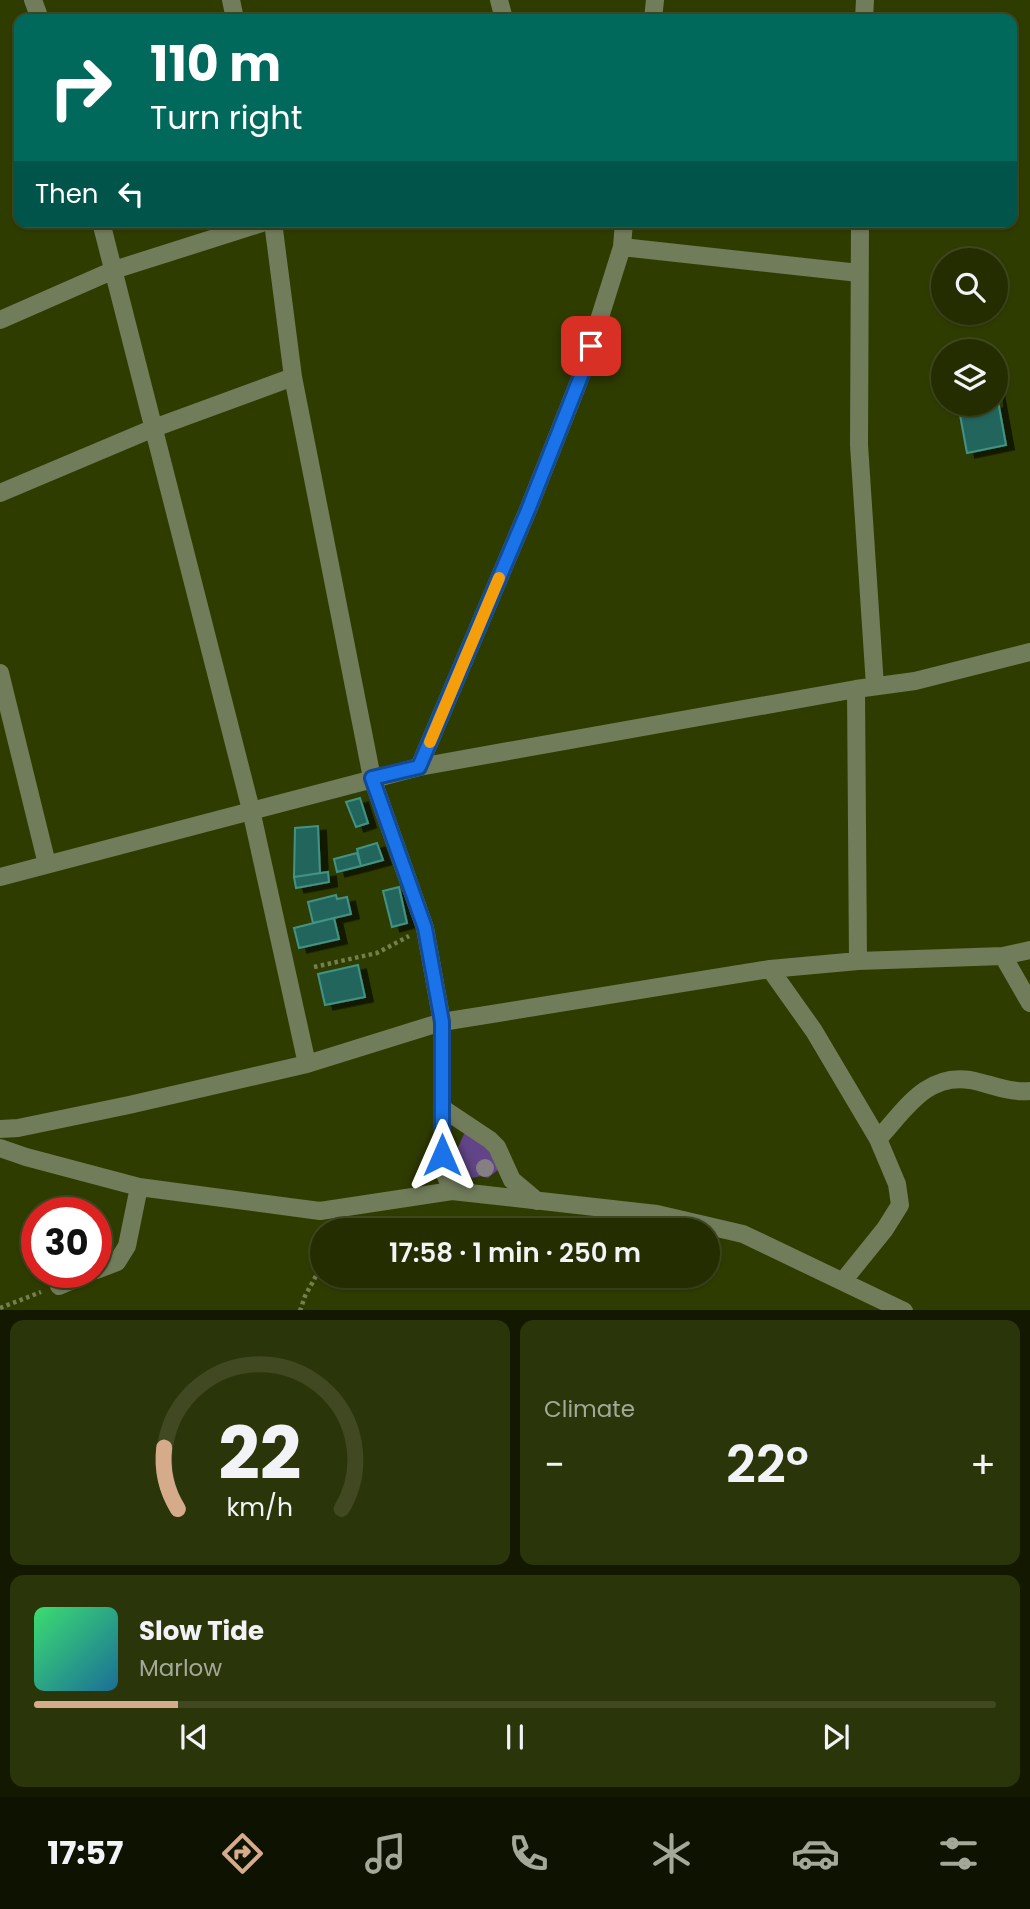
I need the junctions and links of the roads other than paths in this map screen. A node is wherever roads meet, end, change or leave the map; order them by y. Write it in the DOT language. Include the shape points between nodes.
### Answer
graph roads {
  1 [pos="103,228"];
  2 [pos="246,228"];
  3 [pos="274,228"];
  4 [pos="624,228"];
  5 [pos="860,228"];
  6 [pos="622,247"];
  7 [pos="114,270"];
  8 [pos="859,273"];
  9 [pos="0,320"];
  10 [pos="293,377"];
  11 [pos="154,428"];
  12 [pos="0,493"];
  13 [pos="1030,652"];
  14 [pos="0,673"];
  15 [pos="874,687"];
  16 [pos="856,689"];
  17 [pos="419,767"];
  18 [pos="372,778"];
  19 [pos="251,810"];
  20 [pos="47,864"];
  21 [pos="0,877"];
  22 [pos="1030,950"];
  23 [pos="1003,956"];
  24 [pos="858,961"];
  25 [pos="770,969"];
  26 [pos="1030,1003"];
  27 [pos="442,1022"];
  28 [pos="307,1064"];
  29 [pos="1030,1091"];
  30 [pos="442,1108"];
  31 [pos="0,1129"];
  32 [pos="878,1139"];
  33 [pos="0,1149"];
  34 [pos="139,1187"];
  35 [pos="452,1191"];
  36 [pos="537,1201"];
  37 [pos="112,1264"];
  38 [pos="843,1281"];
  39 [pos="902,1310"];
  1 -- 7 [label="street"];
  2 -- 7 [label="street"];
  3 -- 10 [label="street"];
  4 -- 6 [label="street"];
  5 -- 8 [label="street"];
  6 -- 8 [label="street"];
  6 -- 17 [label="street" via="583,371"];
  7 -- 9 [label="street"];
  7 -- 11 [label="street"];
  8 -- 15 [label="street" via="859,445"];
  10 -- 11 [label="street"];
  10 -- 18 [label="street"];
  11 -- 12 [label="street"];
  11 -- 19 [label="street"];
  13 -- 15 [label="street"];
  14 -- 20 [label="street"];
  15 -- 16 [label="street"];
  16 -- 17 [label="street"];
  16 -- 24 [label="street"];
  17 -- 18 [label="street"];
  18 -- 19 [label="street"];
  18 -- 27 [label="street" via="425,928"];
  19 -- 20 [label="street"];
  19 -- 28 [label="street"];
  20 -- 21 [label="street"];
  22 -- 23 [label="street"];
  23 -- 24 [label="street"];
  23 -- 26 [label="street"];
  24 -- 25 [label="street"];
  25 -- 27 [label="street"];
  25 -- 32 [label="street" via="814,1031"];
  27 -- 28 [label="street"];
  27 -- 30 [label="street"];
  28 -- 31 [label="street"];
  29 -- 32 [label="street" via="946,1079 921,1092"];
  30 -- 35 [label="street" via="442,1155"];
  30 -- 36 [label="street" via="490,1140 512,1180"];
  32 -- 38 [label="street" via="897,1184 900,1205"];
  33 -- 34 [label="street"];
  34 -- 35 [label="street" via="320,1211"];
  34 -- 37 [label="street" via="127,1246"];
  35 -- 36 [label="street"];
  36 -- 38 [label="street" via="657,1214 743,1234"];
  38 -- 39 [label="street"];
}
